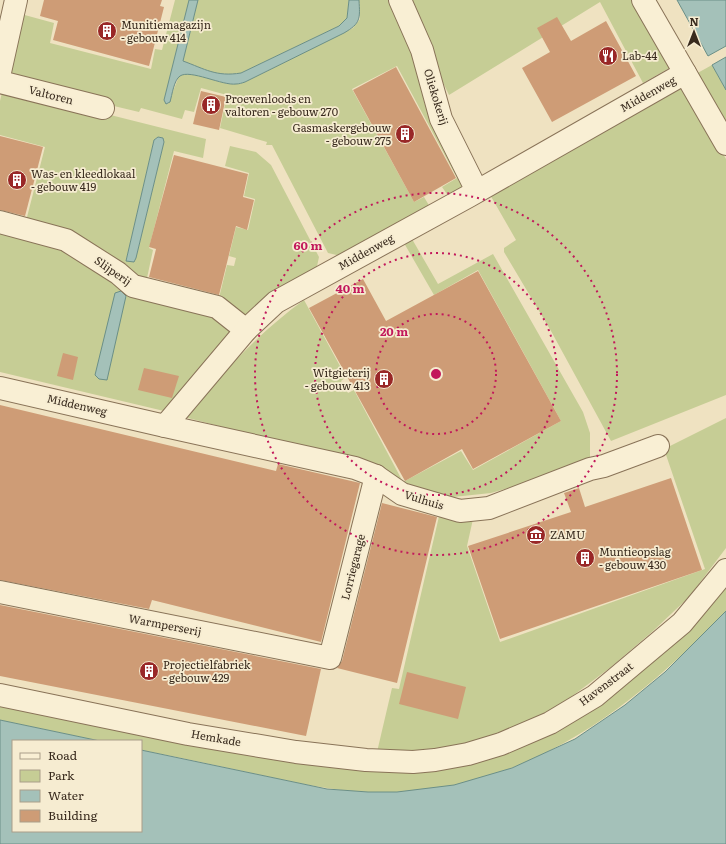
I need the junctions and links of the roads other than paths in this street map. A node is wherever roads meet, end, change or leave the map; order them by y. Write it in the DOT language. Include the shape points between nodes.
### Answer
graph roads {
  1 [pos="16,0"];
  2 [pos="400,0"];
  3 [pos="643,0"];
  4 [pos="0,72"];
  5 [pos="685,73"];
  6 [pos="0,82"];
  7 [pos="103,108"];
  8 [pos="726,144"];
  9 [pos="477,191"];
  10 [pos="0,222"];
  11 [pos="246,330"];
  12 [pos="0,388"];
  13 [pos="165,426"];
  14 [pos="658,446"];
  15 [pos="376,476"];
  16 [pos="726,570"];
  17 [pos="0,592"];
  18 [pos="330,658"];
  19 [pos="0,696"];
  20 [pos="435,760"];
  1 -- 4 [label="street"];
  2 -- 9 [label="street, Oliekokerij" via="422,50 441,119"];
  3 -- 5 [label="street"];
  5 -- 8 [label="street"];
  5 -- 9 [label="street, Middenweg"];
  6 -- 7 [label="street, Valtoren"];
  9 -- 11 [label="street, Middenweg" via="276,302"];
  10 -- 11 [label="street, Slijperij" via="66,240 118,273 133,286 217,307"];
  11 -- 13 [label="street, Middenweg"];
  12 -- 13 [label="street, Middenweg"];
  13 -- 15 [label="street, Vulhuis" via="355,468"];
  14 -- 15 [label="street, Vulhuis" via="488,508 460,511 402,494"];
  15 -- 18 [label="street, Lorriegarage"];
  16 -- 20 [label="street, Havenstraat" via="682,623 595,696 550,723 501,744"];
  17 -- 18 [label="street, Warmperserij"];
  19 -- 20 [label="street, Hemkade" via="188,734 296,752 366,760"];
}
